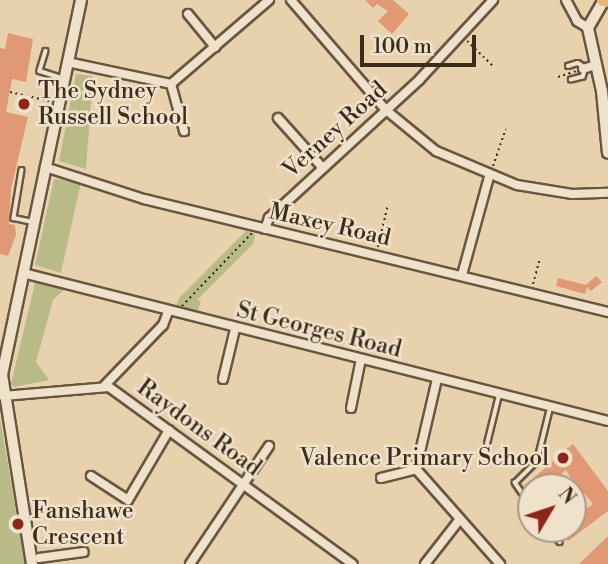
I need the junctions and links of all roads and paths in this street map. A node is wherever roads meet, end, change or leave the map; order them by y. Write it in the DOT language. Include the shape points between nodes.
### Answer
graph roads {
  1 [pos="81,0"];
  2 [pos="270,0"];
  3 [pos="290,0"];
  4 [pos="493,0"];
  5 [pos="565,0"];
  6 [pos="605,0"];
  7 [pos="188,14"];
  8 [pos="588,28"];
  9 [pos="461,36"];
  10 [pos="215,47"];
  11 [pos="46,51"];
  12 [pos="67,62"];
  13 [pos="492,65"];
  14 [pos="568,66"];
  15 [pos="588,67"];
  16 [pos="558,77"];
  17 [pos="64,79"];
  18 [pos="571,80"];
  19 [pos="171,84"];
  20 [pos="10,92"];
  21 [pos="50,101"];
  22 [pos="386,110"];
  23 [pos="278,118"];
  24 [pos="506,129"];
  25 [pos="184,131"];
  26 [pos="608,153"];
  27 [pos="45,167"];
  28 [pos="321,167"];
  29 [pos="22,170"];
  30 [pos="489,177"];
  31 [pos="608,193"];
  32 [pos="388,204"];
  33 [pos="33,222"];
  34 [pos="265,229"];
  35 [pos="376,256"];
  36 [pos="540,258"];
  37 [pos="23,273"];
  38 [pos="461,275"];
  39 [pos="531,292"];
  40 [pos="168,312"];
  41 [pos="608,312"];
  42 [pos="235,329"];
  43 [pos="361,359"];
  44 [pos="223,379"];
  45 [pos="437,379"];
  46 [pos="106,385"];
  47 [pos="499,395"];
  48 [pos="3,396"];
  49 [pos="351,408"];
  50 [pos="550,408"];
  51 [pos="608,421"];
  52 [pos="169,430"];
  53 [pos="487,444"];
  54 [pos="269,446"];
  55 [pos="416,469"];
  56 [pos="525,473"];
  57 [pos="91,475"];
  58 [pos="381,478"];
  59 [pos="243,485"];
  60 [pos="460,519"];
  61 [pos="84,552"];
  62 [pos="35,561"];
  63 [pos="190,564"];
  64 [pos="353,564"];
  65 [pos="425,564"];
  66 [pos="500,564"];
  1 -- 12 [label="street"];
  2 -- 10 [label="street"];
  3 -- 22 [label="street"];
  4 -- 9 [label="street, Verney Road"];
  5 -- 8 [label="street" via="577,21"];
  6 -- 8 [label="street"];
  7 -- 10 [label="street"];
  8 -- 15 [label="street"];
  9 -- 13 [label="path"];
  9 -- 22 [label="street, Verney Road"];
  10 -- 19 [label="street"];
  11 -- 17 [label="lane" via="40,71"];
  12 -- 17 [label="street"];
  12 -- 19 [label="street"];
  14 -- 15 [label="lane"];
  15 -- 16 [label="path"];
  15 -- 18 [label="lane" via="583,77"];
  15 -- 26 [label="street" via="602,91"];
  17 -- 27 [label="street"];
  19 -- 25 [label="street"];
  20 -- 21 [label="path"];
  22 -- 28 [label="street, Verney Road"];
  22 -- 30 [label="street" via="436,151"];
  23 -- 28 [label="street"];
  24 -- 30 [label="path"];
  27 -- 33 [label="street"];
  27 -- 34 [label="street, Maxey Road" via="144,199"];
  28 -- 34 [label="street, Verney Road" via="269,218"];
  29 -- 33 [label="lane" via="14,218"];
  30 -- 31 [label="street" via="545,191"];
  30 -- 38 [label="street"];
  32 -- 35 [label="path"];
  33 -- 37 [label="street"];
  34 -- 35 [label="street, Maxey Road"];
  34 -- 40 [label="path" via="263,234 254,232 178,311"];
  35 -- 38 [label="street, Maxey Road"];
  36 -- 39 [label="path"];
  37 -- 40 [label="street, St Georges Road"];
  37 -- 48 [label="street" via="2,375"];
  38 -- 39 [label="street, Maxey Road"];
  39 -- 41 [label="street, Maxey Road"];
  40 -- 42 [label="street, St Georges Road"];
  40 -- 46 [label="street" via="163,326"];
  42 -- 43 [label="street, St Georges Road"];
  42 -- 44 [label="street"];
  43 -- 45 [label="street, St Georges Road"];
  43 -- 49 [label="street"];
  45 -- 47 [label="street, St Georges Road"];
  45 -- 55 [label="street"];
  46 -- 48 [label="street, Raydons Road"];
  46 -- 52 [label="street, Raydons Road"];
  47 -- 50 [label="street, St Georges Road"];
  47 -- 53 [label="lane"];
  48 -- 62 [label="street"];
  50 -- 51 [label="street, St Georges Road"];
  50 -- 56 [label="lane" via="537,461"];
  52 -- 57 [label="street" via="128,500"];
  52 -- 59 [label="street, Raydons Road"];
  54 -- 59 [label="street"];
  55 -- 58 [label="street"];
  55 -- 60 [label="street"];
  59 -- 63 [label="street"];
  59 -- 64 [label="street, Raydons Road"];
  60 -- 65 [label="street"];
  60 -- 66 [label="street"];
  61 -- 62 [label="street"];
}
